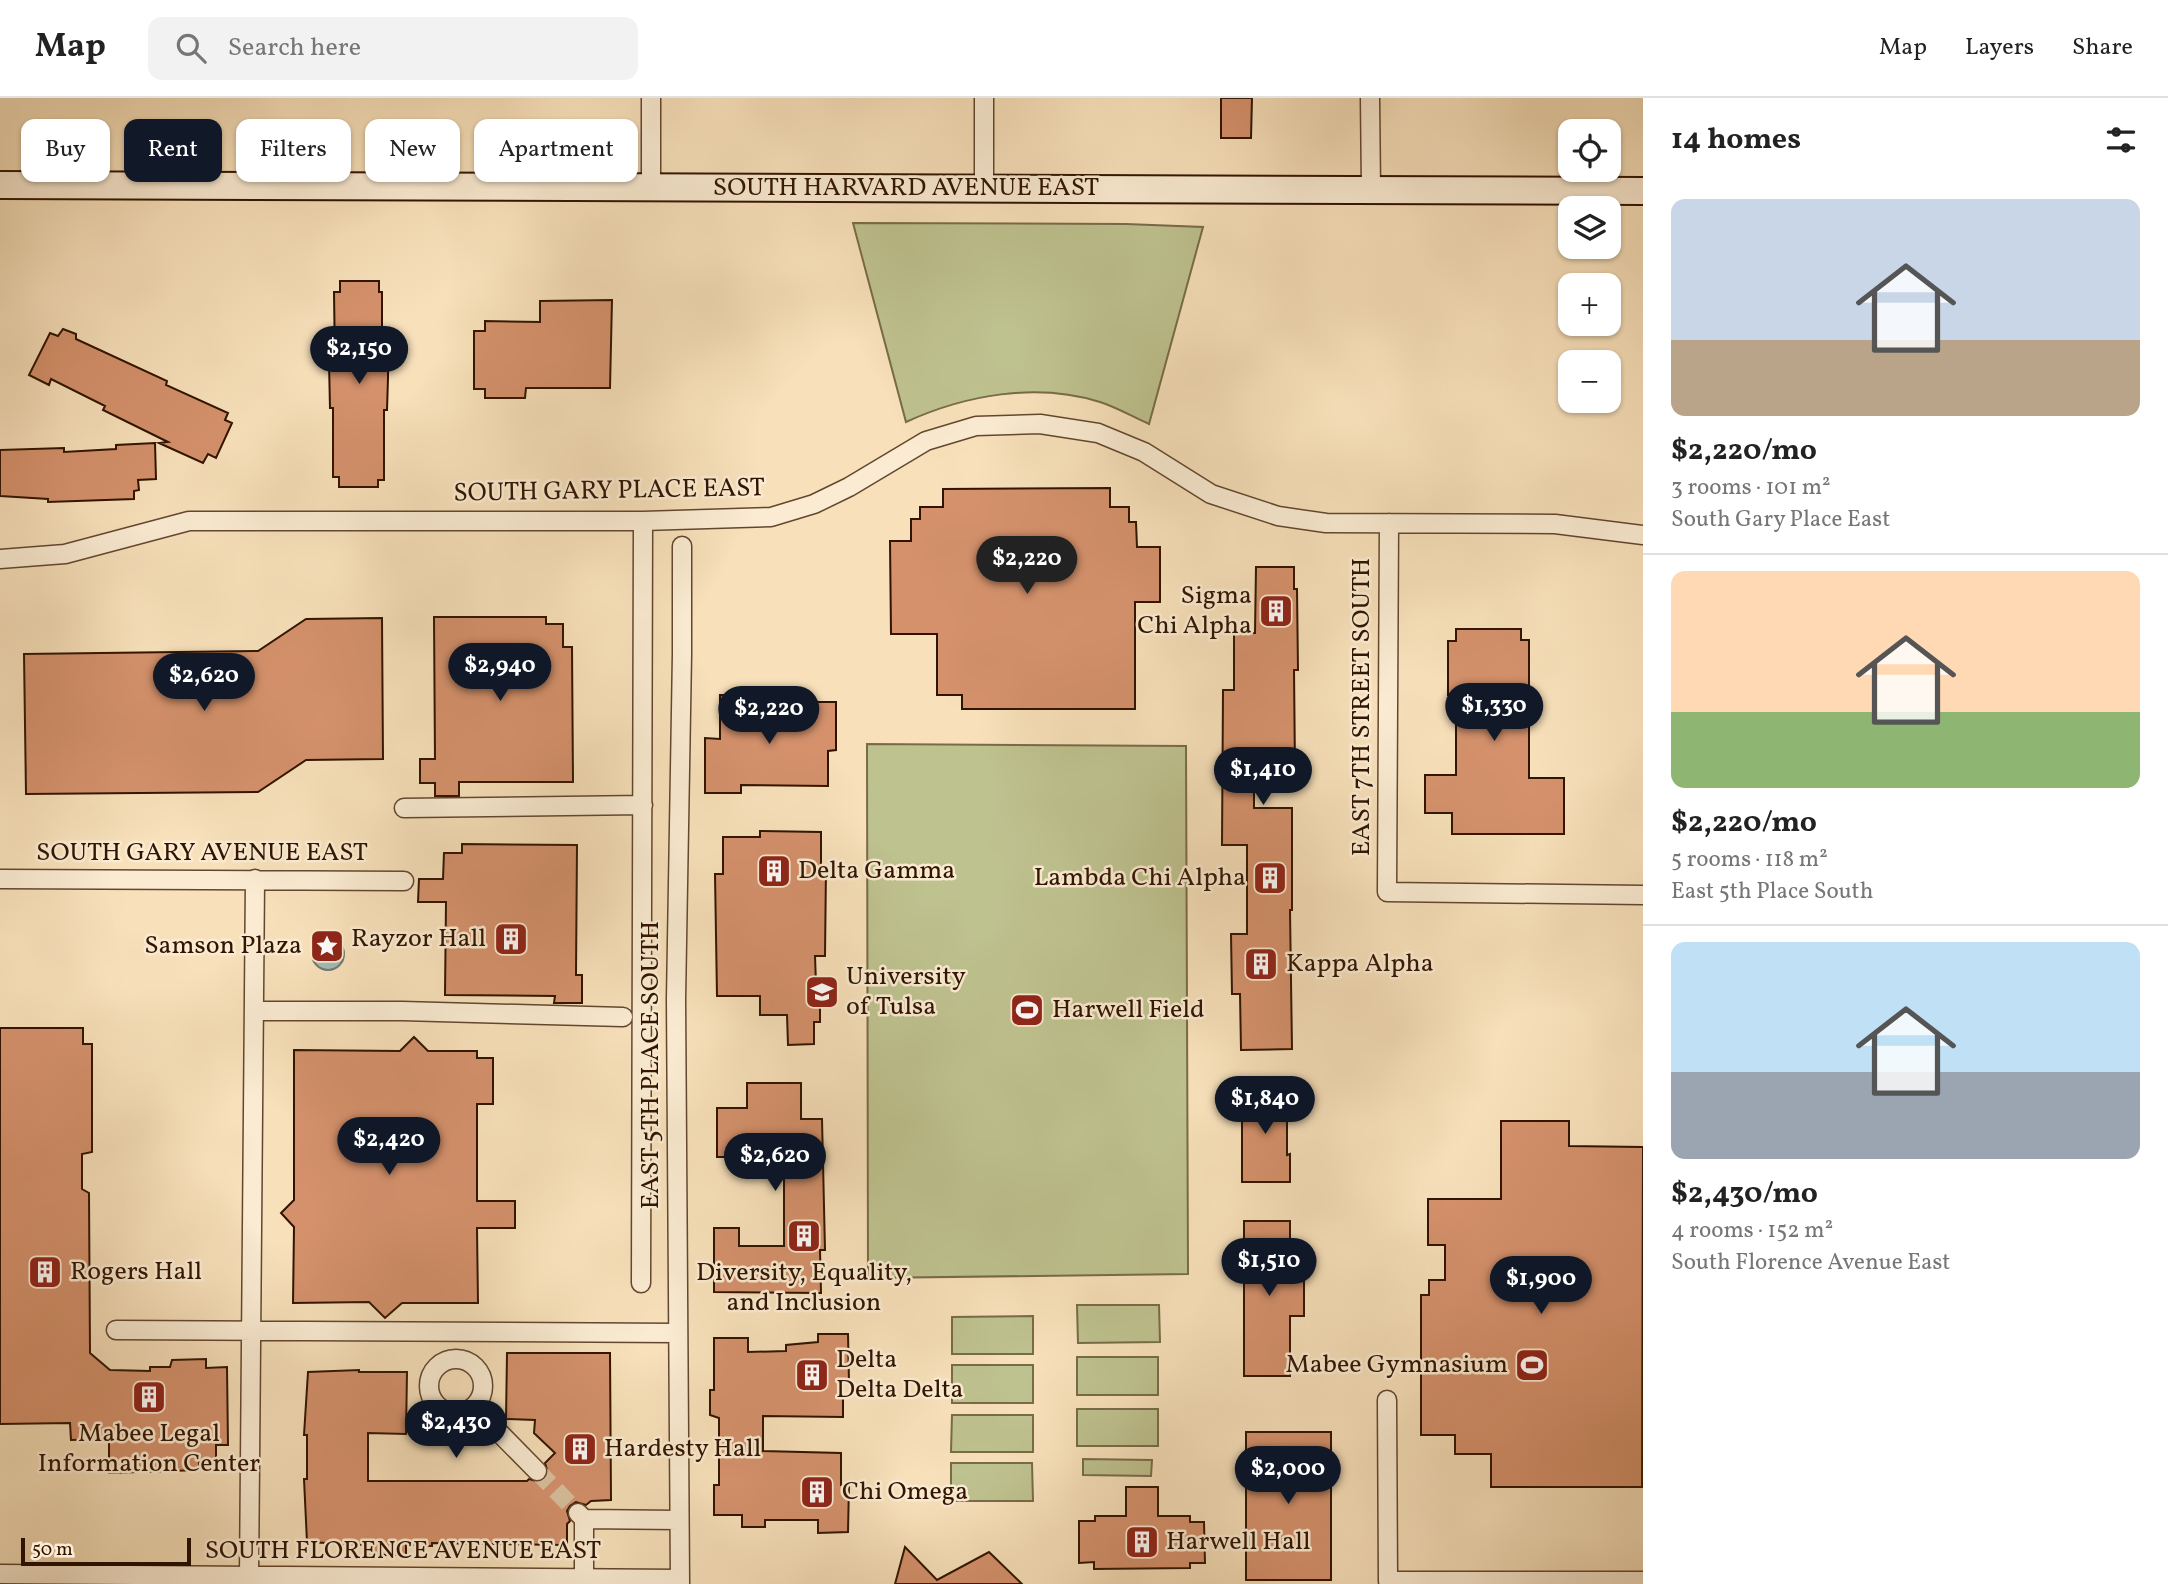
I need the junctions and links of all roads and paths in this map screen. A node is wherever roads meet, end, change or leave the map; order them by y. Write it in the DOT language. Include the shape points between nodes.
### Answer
graph roads {
  1 [pos="651,98"];
  2 [pos="984,98"];
  3 [pos="1370,98"];
  4 [pos="0,185"];
  5 [pos="651,186"];
  6 [pos="984,189"];
  7 [pos="1371,189"];
  8 [pos="1643,191"];
  9 [pos="643,521"];
  10 [pos="1388,523"];
  11 [pos="1643,535"];
  12 [pos="682,545"];
  13 [pos="0,559"];
  14 [pos="643,805"];
  15 [pos="404,808"];
  16 [pos="0,879"];
  17 [pos="255,879"];
  18 [pos="404,881"];
  19 [pos="1643,895"];
  20 [pos="254,1011"];
  21 [pos="623,1017"];
  22 [pos="641,1283"];
  23 [pos="249,1329"];
  24 [pos="116,1330"];
  25 [pos="454,1331"];
  26 [pos="677,1333"];
  27 [pos="456,1359"];
  28 [pos="1387,1400"];
  29 [pos="474,1407"];
  30 [pos="537,1471"];
  31 [pos="678,1520"];
  32 [pos="0,1574"];
  33 [pos="249,1578"];
  34 [pos="584,1579"];
  35 [pos="680,1581"];
  36 [pos="1643,1581"];
  1 -- 5 [label="street"];
  2 -- 6 [label="street"];
  3 -- 7 [label="street"];
  4 -- 5 [label="main road, SOUTH HARVARD AVENUE EAST"];
  5 -- 6 [label="main road, SOUTH HARVARD AVENUE EAST"];
  6 -- 7 [label="main road, SOUTH HARVARD AVENUE EAST"];
  7 -- 8 [label="main road, SOUTH HARVARD AVENUE EAST"];
  9 -- 10 [label="street, SOUTH GARY PLACE EAST" via="771,517 849,487 926,441 976,425 1040,424 1098,433 1144,452 1211,494 1244,506 1303,520"];
  9 -- 13 [label="street, SOUTH GARY PLACE EAST" via="189,521 65,554"];
  9 -- 14 [label="street, EAST 5TH PLACE SOUTH"];
  10 -- 11 [label="street, SOUTH GARY PLACE EAST" via="1555,524"];
  10 -- 19 [label="street, EAST 7TH STREET SOUTH" via="1387,892"];
  12 -- 26 [label="street, EAST 5TH PLACE SOUTH"];
  14 -- 15 [label="street"];
  14 -- 22 [label="street, EAST 5TH PLACE SOUTH"];
  16 -- 17 [label="street, SOUTH GARY AVENUE EAST"];
  17 -- 18 [label="street, SOUTH GARY AVENUE EAST"];
  17 -- 20 [label="street"];
  20 -- 21 [label="street"];
  20 -- 23 [label="street"];
  23 -- 24 [label="street"];
  23 -- 25 [label="street"];
  23 -- 33 [label="street"];
  25 -- 26 [label="street"];
  25 -- 27 [label="street"];
  26 -- 31 [label="street, EAST 5TH PLACE SOUTH"];
  27 -- 29 [label="street" via="471,1364 482,1377 483,1393"];
  27 -- 29 [label="street" via="432,1373 429,1391 447,1412 457,1414"];
  28 -- 36 [label="street" via="1388,1581"];
  29 -- 30 [label="street"];
  31 -- 34 [label="street" via="581,1516"];
  31 -- 35 [label="street, EAST 5TH PLACE SOUTH"];
  32 -- 33 [label="street, SOUTH FLORENCE AVENUE EAST"];
  33 -- 34 [label="street, SOUTH FLORENCE AVENUE EAST"];
  34 -- 35 [label="street, SOUTH FLORENCE AVENUE EAST"];
}
